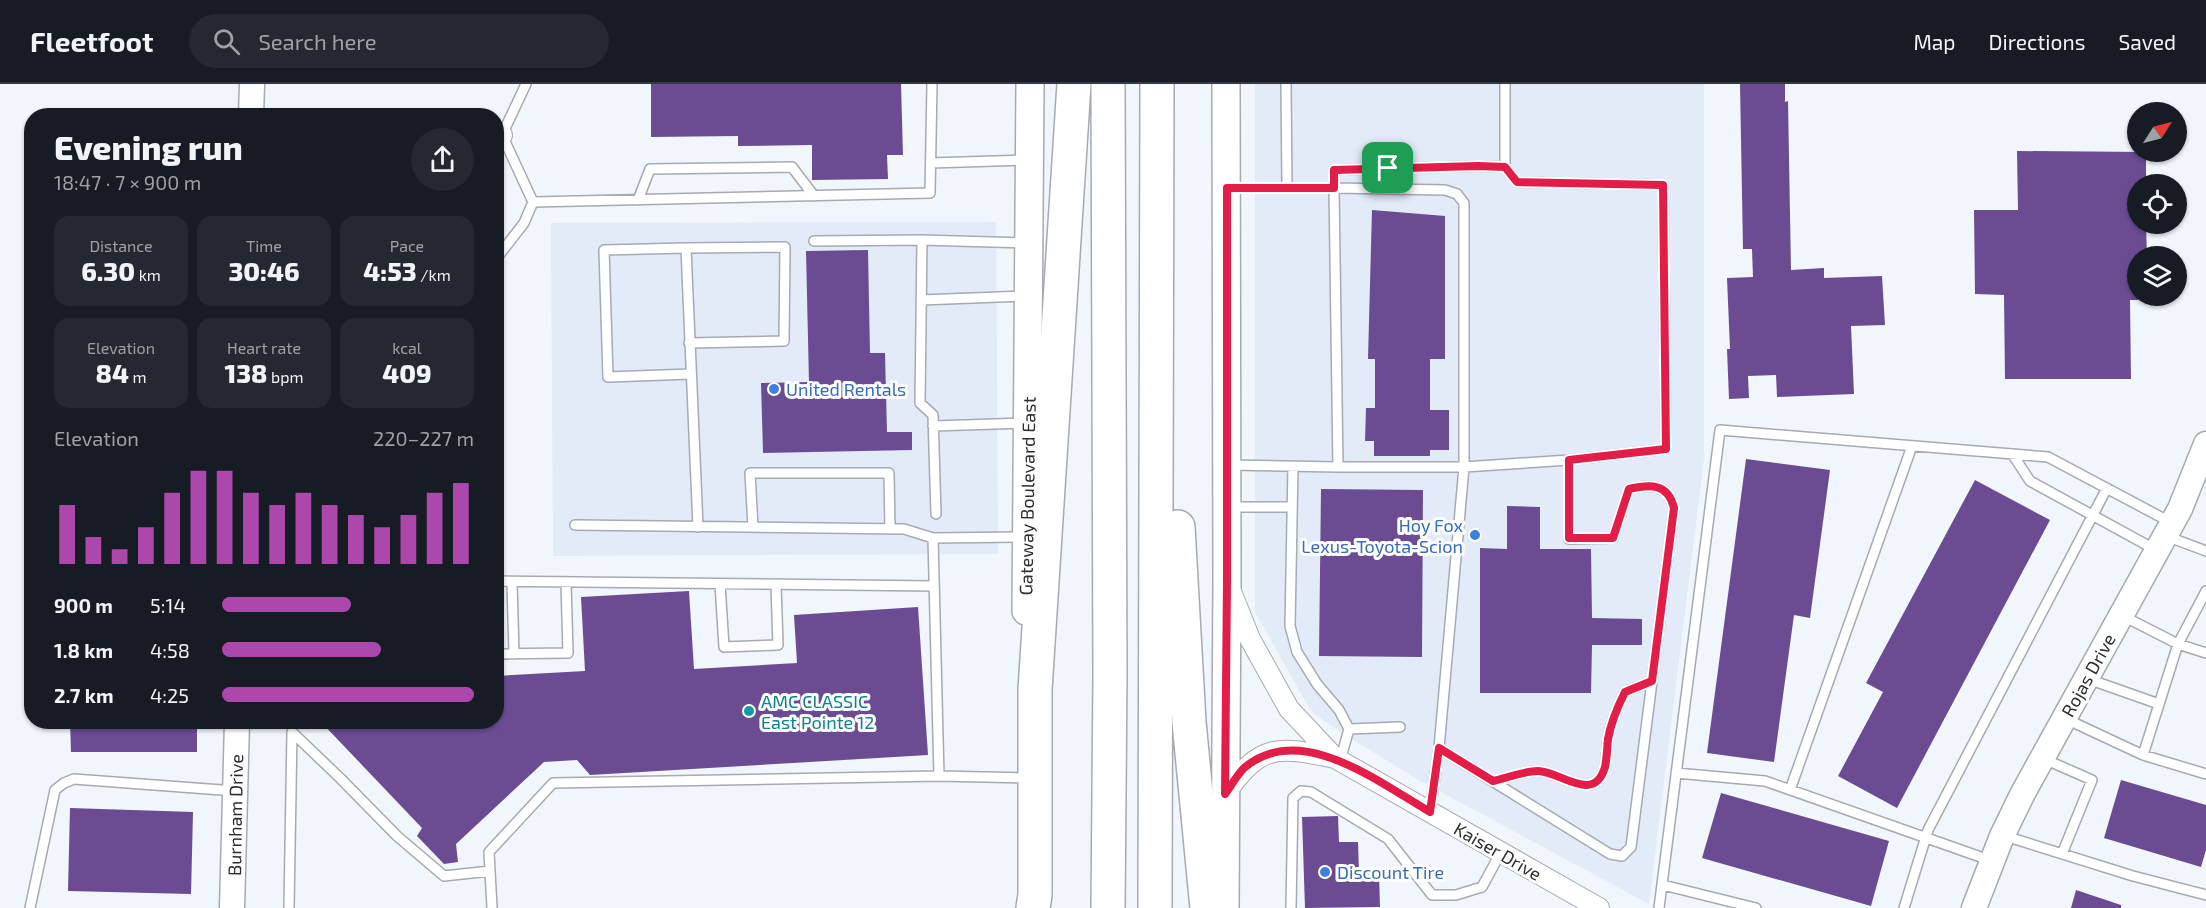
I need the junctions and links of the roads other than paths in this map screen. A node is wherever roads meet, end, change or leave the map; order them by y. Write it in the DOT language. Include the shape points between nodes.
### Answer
graph roads {
  1 [pos="252,84"];
  2 [pos="526,84"];
  3 [pos="932,84"];
  4 [pos="1030,84"];
  5 [pos="1074,84"];
  6 [pos="1108,84"];
  7 [pos="1226,84"];
  8 [pos="1286,84"];
  9 [pos="1506,84"];
  10 [pos="1157,99"];
  11 [pos="251,108"];
  12 [pos="504,126"];
  13 [pos="504,145"];
  14 [pos="1030,160"];
  15 [pos="931,163"];
  16 [pos="1505,167"];
  17 [pos="1227,188"];
  18 [pos="1287,188"];
  19 [pos="1334,188"];
  20 [pos="814,196"];
  21 [pos="638,200"];
  22 [pos="533,202"];
  23 [pos="922,240"];
  24 [pos="814,241"];
  25 [pos="1029,243"];
  26 [pos="686,248"];
  27 [pos="504,249"];
  28 [pos="1029,296"];
  29 [pos="921,300"];
  30 [pos="689,343"];
  31 [pos="691,374"];
  32 [pos="1027,423"];
  33 [pos="933,426"];
  34 [pos="1911,446"];
  35 [pos="2205,453"];
  36 [pos="2013,455"];
  37 [pos="1569,460"];
  38 [pos="1227,465"];
  39 [pos="1293,466"];
  40 [pos="1338,467"];
  41 [pos="1464,467"];
  42 [pos="2107,488"];
  43 [pos="1227,507"];
  44 [pos="1292,507"];
  45 [pos="936,514"];
  46 [pos="2093,516"];
  47 [pos="575,525"];
  48 [pos="699,527"];
  49 [pos="753,527"];
  50 [pos="890,529"];
  51 [pos="2165,536"];
  52 [pos="1026,537"];
  53 [pos="933,538"];
  54 [pos="2206,551"];
  55 [pos="1227,581"];
  56 [pos="504,582"];
  57 [pos="512,582"];
  58 [pos="566,582"];
  59 [pos="720,584"];
  60 [pos="776,585"];
  61 [pos="933,586"];
  62 [pos="2206,591"];
  63 [pos="2121,615"];
  64 [pos="2178,644"];
  65 [pos="2206,653"];
  66 [pos="504,654"];
  67 [pos="514,654"];
  68 [pos="2086,678"];
  69 [pos="1652,681"];
  70 [pos="2159,704"];
  71 [pos="2064,718"];
  72 [pos="1400,727"];
  73 [pos="237,729"];
  74 [pos="291,729"];
  75 [pos="1349,729"];
  76 [pos="292,732"];
  77 [pos="1439,748"];
  78 [pos="2143,755"];
  79 [pos="2042,758"];
  80 [pos="1337,759"];
  81 [pos="1676,773"];
  82 [pos="2206,774"];
  83 [pos="939,776"];
  84 [pos="1024,778"];
  85 [pos="1493,781"];
  86 [pos="1790,790"];
  87 [pos="235,791"];
  88 [pos="1225,794"];
  89 [pos="1430,812"];
  90 [pos="2002,836"];
  91 [pos="1926,837"];
  92 [pos="1501,852"];
  93 [pos="2062,854"];
  94 [pos="1992,861"];
  95 [pos="490,871"];
  96 [pos="1663,885"];
  97 [pos="2206,895"];
  98 [pos="30,908"];
  99 [pos="232,908"];
  100 [pos="289,908"];
  101 [pos="492,908"];
  102 [pos="1023,908"];
  103 [pos="1033,908"];
  104 [pos="1108,908"];
  105 [pos="1155,908"];
  106 [pos="1207,908"];
  107 [pos="1225,908"];
  108 [pos="1291,908"];
  109 [pos="1599,908"];
  110 [pos="1659,908"];
  111 [pos="1756,908"];
  112 [pos="1904,908"];
  113 [pos="1974,908"];
  1 -- 11 [label="street"];
  2 -- 12 [label="lane"];
  3 -- 15 [label="lane"];
  4 -- 14 [label="main road, Gateway Boulevard East"];
  5 -- 103 [label="highway" via="1035,690"];
  6 -- 104 [label="highway"];
  7 -- 17 [label="main road"];
  8 -- 18 [label="lane"];
  9 -- 16 [label="lane"];
  10 -- 105 [label="highway"];
  10 -- 106 [label="highway" via="1174,205 1174,463 1189,722"];
  13 -- 22 [label="lane"];
  14 -- 15 [label="lane"];
  14 -- 25 [label="main road, Gateway Boulevard East"];
  15 -- 20 [label="lane" via="930,193"];
  16 -- 19 [label="lane" via="1334,170"];
  16 -- 37 [label="lane" via="1517,182 1663,185 1666,449"];
  17 -- 18 [label="lane"];
  17 -- 38 [label="main road"];
  18 -- 19 [label="lane"];
  19 -- 40 [label="lane"];
  19 -- 41 [label="lane" via="1445,190 1457,194 1464,203"];
  20 -- 21 [label="lane"];
  20 -- 21 [label="lane" via="792,167 650,169"];
  21 -- 22 [label="lane"];
  22 -- 27 [label="lane" via="524,223"];
  23 -- 24 [label="lane"];
  23 -- 25 [label="lane"];
  23 -- 29 [label="lane"];
  25 -- 28 [label="main road, Gateway Boulevard East"];
  26 -- 30 [label="lane"];
  26 -- 30 [label="lane" via="785,247 784,341"];
  26 -- 31 [label="lane" via="604,250 608,377"];
  28 -- 29 [label="lane"];
  28 -- 32 [label="main road, Gateway Boulevard East"];
  29 -- 33 [label="lane" via="920,403 933,415"];
  30 -- 31 [label="lane"];
  31 -- 48 [label="lane"];
  32 -- 33 [label="lane"];
  32 -- 52 [label="main road, Gateway Boulevard East"];
  33 -- 45 [label="lane"];
  34 -- 36 [label="lane"];
  34 -- 81 [label="lane" via="1720,430"];
  34 -- 86 [label="lane"];
  35 -- 51 [label="street, Rojas Drive"];
  36 -- 42 [label="lane" via="2048,457"];
  36 -- 46 [label="lane" via="2030,481"];
  37 -- 41 [label="lane"];
  37 -- 69 [label="lane" via="1569,538 1613,538 1629,489 1661,488 1671,496 1674,508"];
  38 -- 39 [label="lane"];
  38 -- 43 [label="main road"];
  39 -- 40 [label="lane"];
  39 -- 44 [label="lane"];
  40 -- 41 [label="lane"];
  41 -- 77 [label="lane"];
  42 -- 46 [label="lane"];
  42 -- 51 [label="lane"];
  43 -- 44 [label="lane"];
  43 -- 55 [label="main road"];
  44 -- 75 [label="lane" via="1292,635 1297,652 1340,710"];
  46 -- 51 [label="lane"];
  46 -- 91 [label="lane"];
  47 -- 48 [label="lane"];
  48 -- 49 [label="lane"];
  49 -- 50 [label="lane"];
  49 -- 50 [label="lane" via="750,473 889,473"];
  50 -- 53 [label="lane"];
  51 -- 54 [label="lane"];
  51 -- 63 [label="street, Rojas Drive"];
  52 -- 53 [label="lane"];
  52 -- 84 [label="main road, Gateway Boulevard East"];
  53 -- 61 [label="lane"];
  55 -- 80 [label="street, Kaiser Drive" via="1250,639 1289,710"];
  55 -- 88 [label="main road"];
  56 -- 57 [label="lane"];
  57 -- 58 [label="lane"];
  57 -- 67 [label="lane"];
  58 -- 59 [label="lane"];
  58 -- 67 [label="lane" via="568,653"];
  59 -- 60 [label="lane"];
  59 -- 60 [label="lane" via="724,646 778,645"];
  60 -- 61 [label="lane"];
  61 -- 83 [label="lane"];
  62 -- 64 [label="lane"];
  63 -- 64 [label="lane"];
  63 -- 68 [label="street, Rojas Drive"];
  64 -- 65 [label="lane"];
  64 -- 70 [label="lane"];
  66 -- 67 [label="lane"];
  68 -- 70 [label="lane"];
  68 -- 71 [label="street, Rojas Drive"];
  69 -- 85 [label="lane" via="1625,692 1613,715 1605,767 1590,785 1576,785 1539,771"];
  69 -- 85 [label="lane" via="1630,847 1622,856 1610,854"];
  70 -- 78 [label="lane"];
  71 -- 78 [label="lane"];
  71 -- 79 [label="street, Rojas Drive"];
  72 -- 75 [label="lane"];
  73 -- 87 [label="street, Burnham Drive"];
  74 -- 76 [label="lane"];
  75 -- 80 [label="lane"];
  76 -- 95 [label="lane" via="397,836 444,876"];
  76 -- 100 [label="lane"];
  77 -- 85 [label="lane"];
  77 -- 89 [label="lane"];
  78 -- 82 [label="lane"];
  79 -- 90 [label="street, Rojas Drive"];
  79 -- 93 [label="lane" via="2092,780"];
  80 -- 88 [label="street, Kaiser Drive" via="1298,750 1269,753 1242,770"];
  80 -- 89 [label="street, Kaiser Drive"];
  81 -- 86 [label="lane" via="1765,781"];
  81 -- 96 [label="lane"];
  83 -- 84 [label="lane"];
  83 -- 95 [label="lane" via="553,783 489,852"];
  84 -- 102 [label="main road, Gateway Boulevard East"];
  86 -- 91 [label="lane"];
  87 -- 98 [label="lane" via="74,779 64,783 56,790"];
  87 -- 99 [label="street, Burnham Drive"];
  88 -- 107 [label="main road"];
  89 -- 92 [label="street, Kaiser Drive"];
  90 -- 93 [label="lane"];
  90 -- 94 [label="street, Rojas Drive"];
  91 -- 94 [label="lane"];
  91 -- 112 [label="lane"];
  92 -- 108 [label="lane" via="1482,887 1456,895 1432,895 1388,839 1311,792 1301,791 1293,798"];
  92 -- 109 [label="street, Kaiser Drive"];
  93 -- 97 [label="lane"];
  94 -- 113 [label="street, Rojas Drive"];
  95 -- 101 [label="lane"];
  96 -- 110 [label="lane"];
  96 -- 111 [label="lane"];
}
